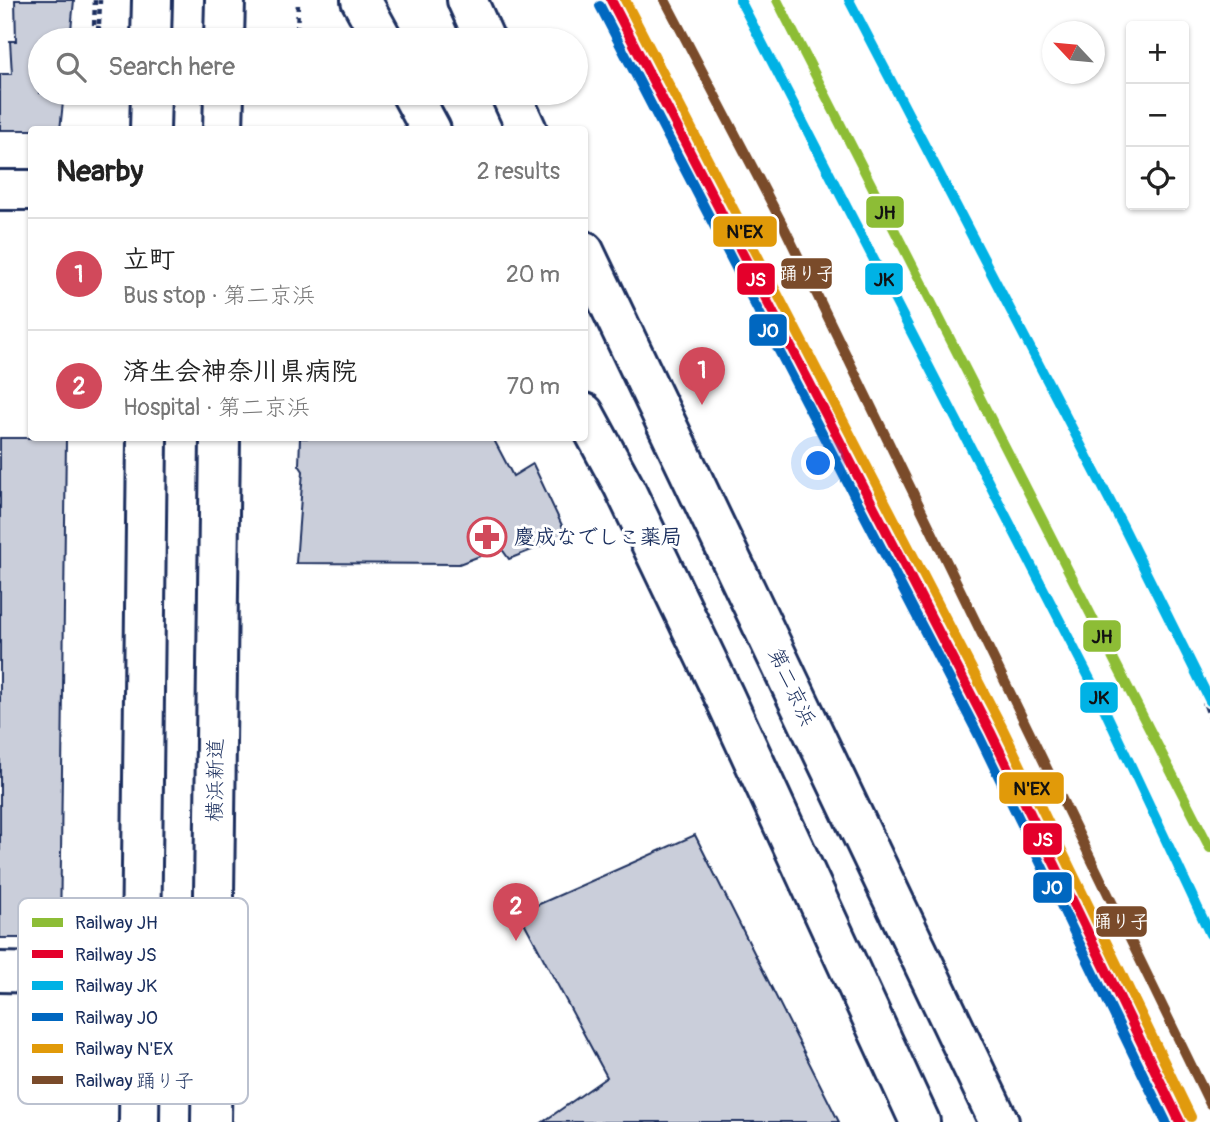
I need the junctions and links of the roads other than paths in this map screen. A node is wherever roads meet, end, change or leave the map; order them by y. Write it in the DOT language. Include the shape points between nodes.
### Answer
graph roads {
  1 [pos="152,0"];
  2 [pos="225,0"];
  3 [pos="361,0"];
  4 [pos="467,0"];
  5 [pos="151,28"];
  6 [pos="224,28"];
  7 [pos="376,28"];
  8 [pos="480,28"];
  9 [pos="150,105"];
  10 [pos="224,105"];
  11 [pos="417,105"];
  12 [pos="516,105"];
  13 [pos="150,126"];
  14 [pos="223,126"];
  15 [pos="429,126"];
  16 [pos="525,126"];
  17 [pos="0,190"];
  18 [pos="28,190"];
  19 [pos="588,259"];
  20 [pos="588,420"];
  21 [pos="147,441"];
  22 [pos="220,441"];
  23 [pos="142,898"];
  24 [pos="214,898"];
  25 [pos="0,972"];
  26 [pos="18,972"];
  27 [pos="139,1104"];
  28 [pos="211,1104"];
  29 [pos="139,1122"];
  30 [pos="211,1122"];
  31 [pos="920,1122"];
  32 [pos="999,1122"];
  1 -- 5 [label="main road"];
  2 -- 6 [label="main road"];
  3 -- 7 [label="main road"];
  4 -- 8 [label="main road"];
  9 -- 13 [label="main road"];
  10 -- 14 [label="main road"];
  11 -- 15 [label="main road"];
  12 -- 16 [label="main road"];
  17 -- 18 [label="main road"];
  19 -- 32 [label="main road, 第二京浜"];
  20 -- 31 [label="main road" via="718,684"];
  21 -- 23 [label="main road"];
  22 -- 24 [label="main road, 横浜新道"];
  25 -- 26 [label="main road"];
  27 -- 29 [label="main road"];
  28 -- 30 [label="main road, 横浜新道"];
}
